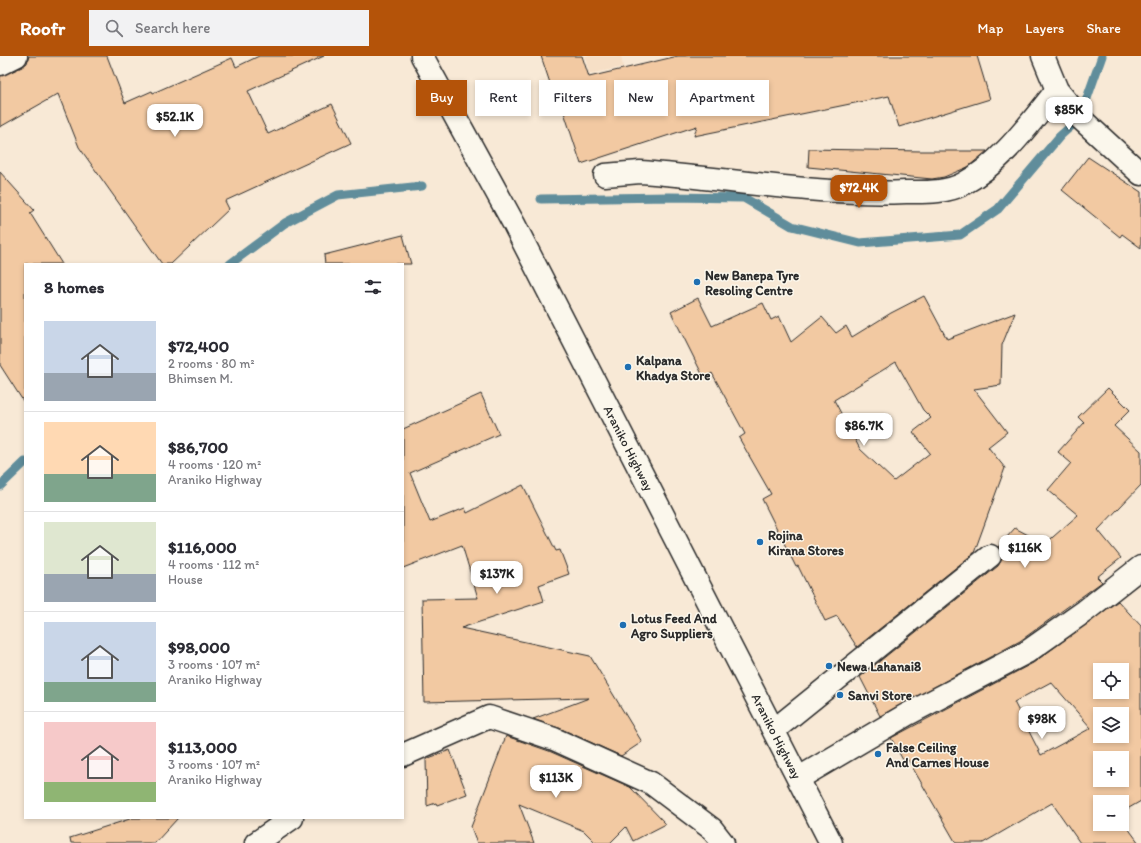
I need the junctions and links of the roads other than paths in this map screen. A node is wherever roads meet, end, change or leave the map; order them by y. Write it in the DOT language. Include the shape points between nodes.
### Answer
graph roads {
  1 [pos="16,56"];
  2 [pos="422,56"];
  3 [pos="1042,56"];
  4 [pos="0,64"];
  5 [pos="1057,90"];
  6 [pos="1141,174"];
  7 [pos="605,175"];
  8 [pos="990,556"];
  9 [pos="1141,567"];
  10 [pos="774,730"];
  11 [pos="404,755"];
  12 [pos="799,778"];
  13 [pos="291,819"];
  14 [pos="256,843"];
  15 [pos="723,843"];
  16 [pos="831,843"];
  1 -- 4 [label="main road"];
  2 -- 10 [label="main road, Araniko Highway" via="514,224"];
  3 -- 5 [label="main road"];
  5 -- 6 [label="main road" via="1080,118"];
  5 -- 7 [label="main road" via="1016,140 983,172 961,185 940,191 878,193 640,172"];
  8 -- 10 [label="main road"];
  9 -- 12 [label="main road" via="1028,652 906,716"];
  10 -- 12 [label="main road, Araniko Highway"];
  11 -- 15 [label="main road" via="489,717 554,739 651,783 712,829"];
  12 -- 16 [label="main road, Araniko Highway"];
  13 -- 14 [label="main road"];
}
